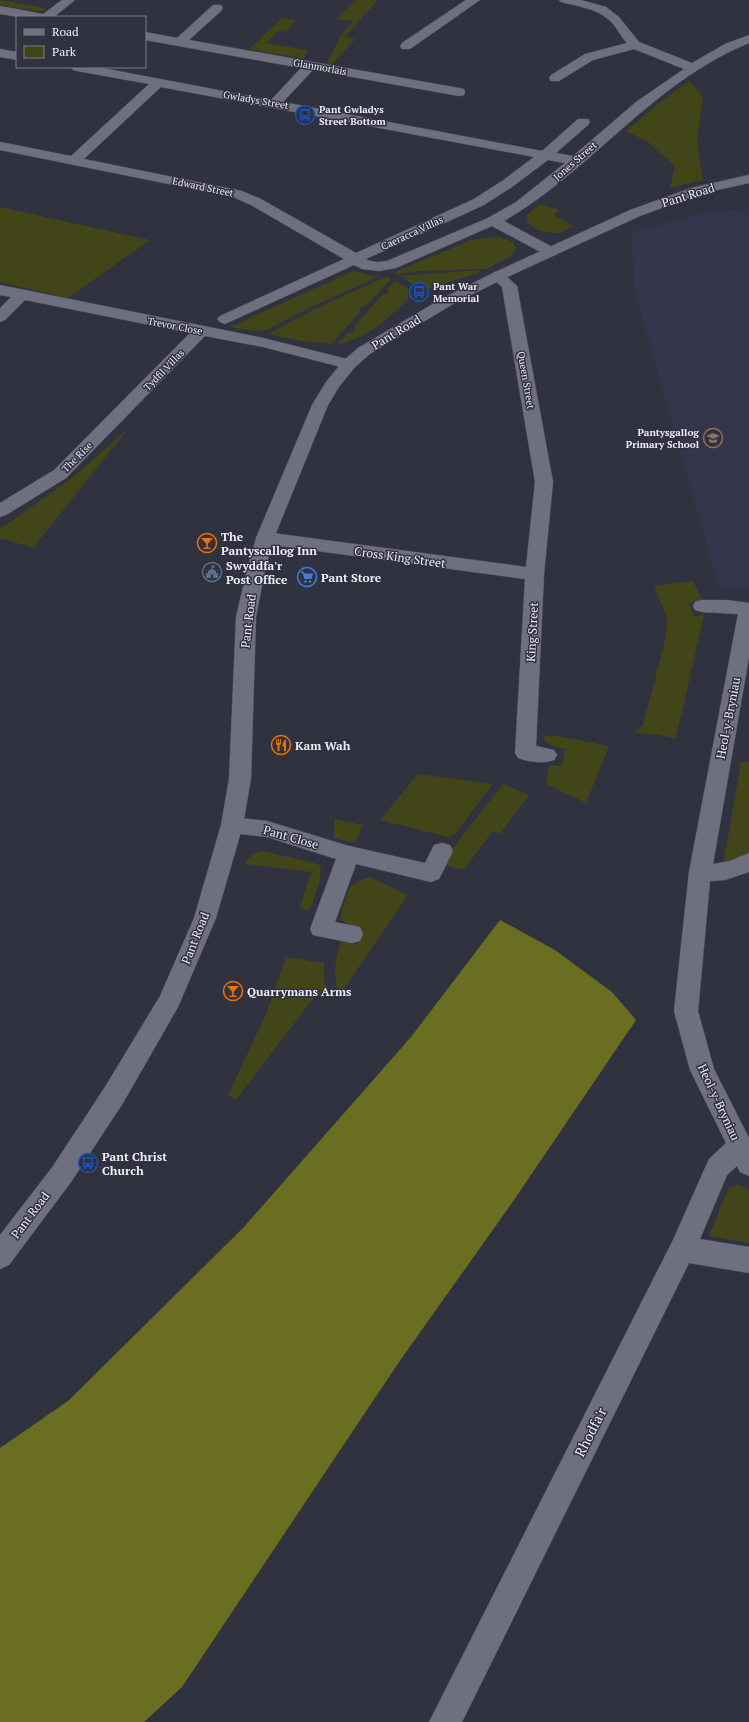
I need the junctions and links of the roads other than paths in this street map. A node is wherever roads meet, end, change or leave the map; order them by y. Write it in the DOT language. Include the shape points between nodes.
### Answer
graph roads {
  1 [pos="69,0"];
  2 [pos="474,0"];
  3 [pos="565,0"];
  4 [pos="217,8"];
  5 [pos="0,10"];
  6 [pos="33,16"];
  7 [pos="48,16"];
  8 [pos="146,36"];
  9 [pos="749,39"];
  10 [pos="180,41"];
  11 [pos="393,43"];
  12 [pos="635,45"];
  13 [pos="406,46"];
  14 [pos="729,47"];
  15 [pos="418,48"];
  16 [pos="0,52"];
  17 [pos="742,54"];
  18 [pos="16,56"];
  19 [pos="310,66"];
  20 [pos="90,68"];
  21 [pos="693,68"];
  22 [pos="102,69"];
  23 [pos="555,78"];
  24 [pos="159,82"];
  25 [pos="459,92"];
  26 [pos="275,103"];
  27 [pos="583,122"];
  28 [pos="0,146"];
  29 [pos="547,154"];
  30 [pos="74,161"];
  31 [pos="576,161"];
  32 [pos="749,180"];
  33 [pos="493,221"];
  34 [pos="551,252"];
  35 [pos="355,259"];
  36 [pos="391,265"];
  37 [pos="498,276"];
  38 [pos="0,290"];
  39 [pos="22,295"];
  40 [pos="0,317"];
  41 [pos="225,319"];
  42 [pos="201,331"];
  43 [pos="349,364"];
  44 [pos="127,408"];
  45 [pos="544,490"];
  46 [pos="0,511"];
  47 [pos="265,538"];
  48 [pos="535,574"];
  49 [pos="702,606"];
  50 [pos="547,755"];
  51 [pos="232,825"];
  52 [pos="442,851"];
  53 [pos="349,854"];
  54 [pos="749,862"];
  55 [pos="700,872"];
  56 [pos="352,934"];
  57 [pos="744,1155"];
  58 [pos="682,1249"];
  59 [pos="0,1256"];
  60 [pos="749,1260"];
  61 [pos="444,1722"];
  1 -- 7 [label="street"];
  2 -- 13 [label="street"];
  3 -- 12 [label="street" via="602,10 613,17"];
  4 -- 10 [label="street"];
  5 -- 6 [label="street"];
  8 -- 10 [label="street, Glanmorlais"];
  9 -- 14 [label="street, Jones Street"];
  10 -- 19 [label="street, Glanmorlais"];
  11 -- 13 [label="street"];
  12 -- 21 [label="street"];
  12 -- 23 [label="street" via="589,57"];
  13 -- 15 [label="street"];
  14 -- 17 [label="street"];
  14 -- 21 [label="street, Jones Street"];
  16 -- 18 [label="street"];
  19 -- 25 [label="street, Glanmorlais"];
  19 -- 26 [label="street"];
  20 -- 22 [label="street, Gwladys Street"];
  21 -- 31 [label="street, Jones Street" via="641,104"];
  22 -- 24 [label="street, Gwladys Street"];
  24 -- 26 [label="street, Gwladys Street"];
  24 -- 30 [label="street"];
  26 -- 29 [label="street, Gwladys Street"];
  27 -- 29 [label="street, Caeracca Villas"];
  28 -- 30 [label="street, Edward Street"];
  29 -- 31 [label="street, Gwladys Street"];
  29 -- 35 [label="street, Caeracca Villas" via="502,189 479,202"];
  30 -- 35 [label="street, Edward Street" via="237,194 256,202"];
  31 -- 33 [label="street, Jones Street" via="521,205"];
  32 -- 34 [label="street, Pant Road" via="669,199"];
  33 -- 34 [label="street"];
  33 -- 36 [label="street, Jones Street"];
  34 -- 37 [label="street, Pant Road"];
  35 -- 36 [label="street, Edward Street" via="367,266"];
  35 -- 41 [label="street, Caeracca Villas"];
  37 -- 43 [label="street, Pant Road" via="390,334"];
  37 -- 45 [label="street, Queen Street" via="510,286"];
  38 -- 39 [label="street, Trevor Close"];
  39 -- 40 [label="street"];
  39 -- 42 [label="street, Trevor Close"];
  42 -- 43 [label="street, Trevor Close"];
  42 -- 44 [label="street, Tydfil Villas"];
  43 -- 47 [label="street, Pant Road" via="332,385 320,406"];
  44 -- 46 [label="street, The Rise" via="60,474"];
  45 -- 48 [label="street, King Street"];
  47 -- 48 [label="street, Cross King Street"];
  47 -- 51 [label="street, Pant Road" via="246,616 242,666 240,779"];
  48 -- 50 [label="street, King Street" via="525,753"];
  49 -- 55 [label="street, Heol-y-Bryniau" via="748,609"];
  51 -- 53 [label="street, Pant Close" via="267,829"];
  51 -- 59 [label="street, Pant Road" via="204,918 170,1000 62,1174"];
  52 -- 53 [label="street, Pant Close" via="431,873"];
  53 -- 56 [label="street" via="321,929"];
  54 -- 55 [label="street" via="718,873"];
  55 -- 57 [label="street, Heol-y-Bryniau" via="686,1011 702,1070"];
  57 -- 58 [label="street, Rhodfa'r" via="718,1167"];
  58 -- 60 [label="street"];
  58 -- 61 [label="street, Rhodfa'r"];
}
